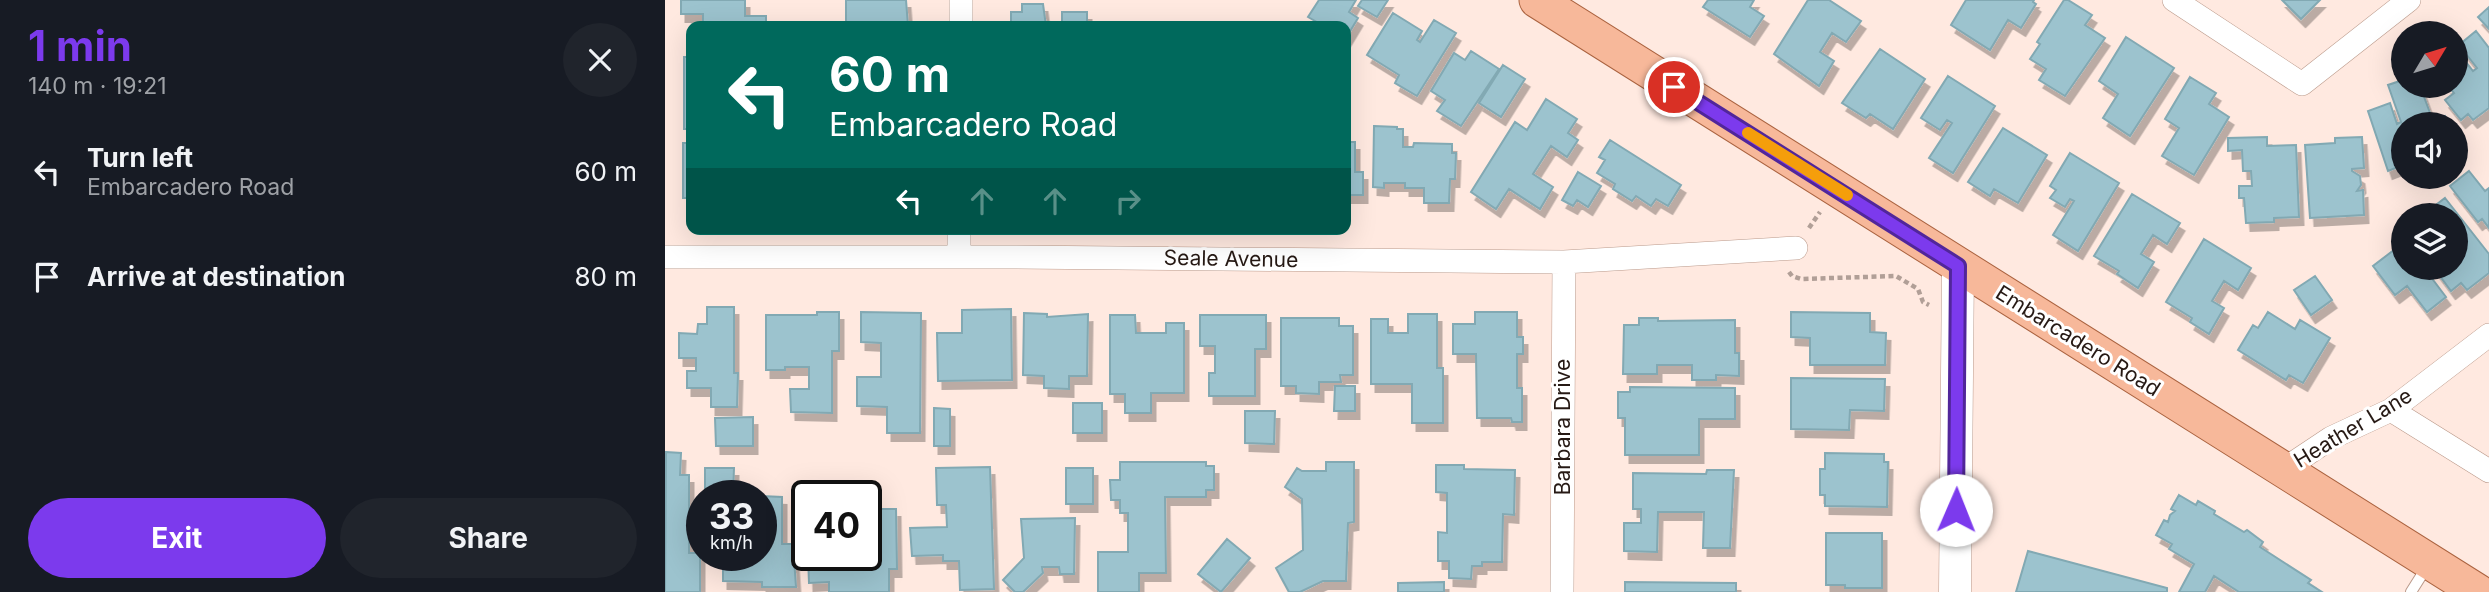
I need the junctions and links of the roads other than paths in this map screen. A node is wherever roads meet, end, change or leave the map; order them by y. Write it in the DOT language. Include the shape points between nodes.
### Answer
graph roads {
  1 [pos="961,0"];
  2 [pos="1537,0"];
  3 [pos="2174,0"];
  4 [pos="2409,0"];
  5 [pos="961,21"];
  6 [pos="959,235"];
  7 [pos="1796,248"];
  8 [pos="665,257"];
  9 [pos="959,257"];
  10 [pos="1564,262"];
  11 [pos="1958,266"];
  12 [pos="2489,335"];
  13 [pos="2391,410"];
  14 [pos="2283,470"];
  15 [pos="2489,471"];
  16 [pos="2430,562"];
  17 [pos="1562,592"];
  18 [pos="1955,592"];
  19 [pos="2411,592"];
  20 [pos="2478,592"];
  1 -- 5 [label="street"];
  2 -- 11 [label="main road, Embarcadero Road"];
  3 -- 4 [label="street" via="2302,84"];
  6 -- 9 [label="street"];
  7 -- 10 [label="street, Seale Avenue"];
  8 -- 9 [label="street, Seale Avenue"];
  9 -- 10 [label="street, Seale Avenue"];
  10 -- 17 [label="street, Barbara Drive"];
  11 -- 14 [label="main road, Embarcadero Road"];
  11 -- 18 [label="street"];
  12 -- 13 [label="street, Heather Lane"];
  13 -- 14 [label="street, Heather Lane" via="2331,438"];
  13 -- 15 [label="street"];
  14 -- 16 [label="main road, Embarcadero Road"];
  16 -- 19 [label="lane"];
  16 -- 20 [label="main road, Embarcadero Road"];
}
